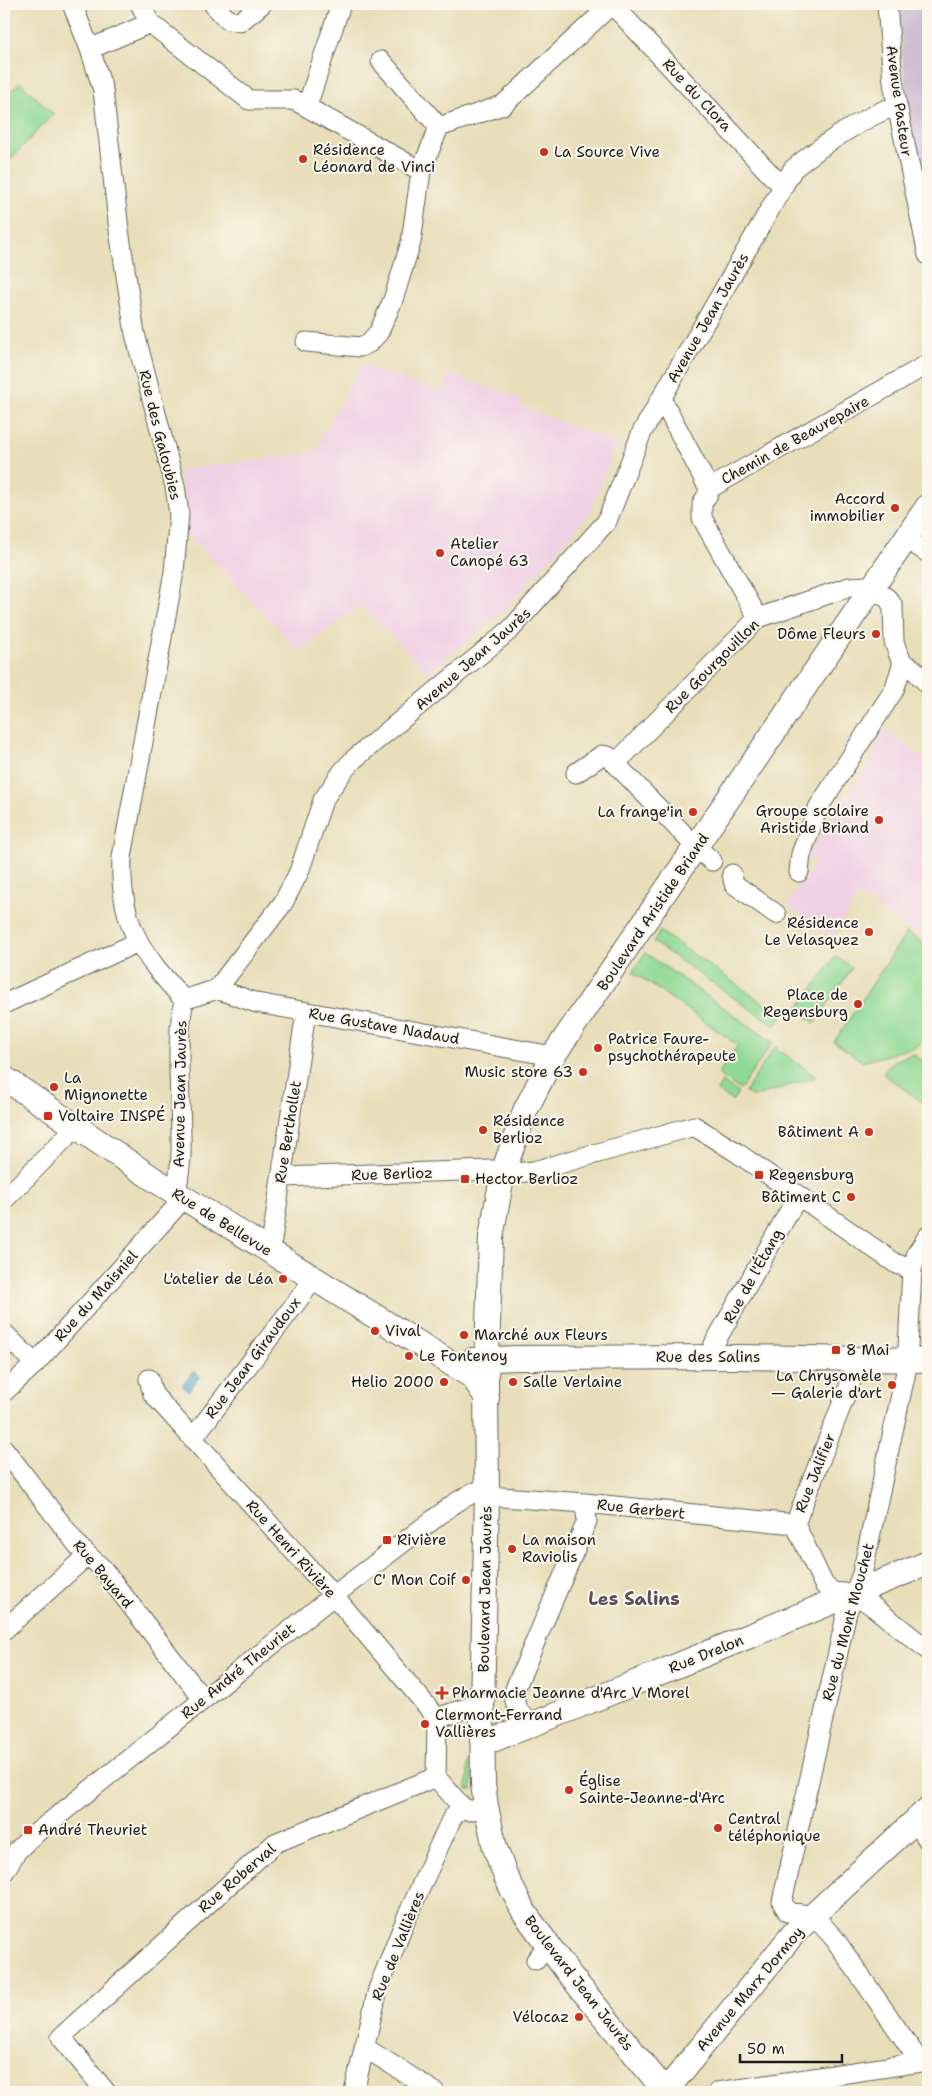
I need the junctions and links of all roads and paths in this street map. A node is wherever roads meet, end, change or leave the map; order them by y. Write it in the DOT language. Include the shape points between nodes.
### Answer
graph roads {
  1 [pos="72,4"];
  2 [pos="140,4"];
  3 [pos="214,4"];
  4 [pos="262,4"];
  5 [pos="341,4"];
  6 [pos="612,4"];
  7 [pos="888,4"];
  8 [pos="150,23"];
  9 [pos="90,49"];
  10 [pos="381,61"];
  11 [pos="897,105"];
  12 [pos="307,106"];
  13 [pos="439,127"];
  14 [pos="421,171"];
  15 [pos="784,185"];
  16 [pos="928,256"];
  17 [pos="306,342"];
  18 [pos="928,364"];
  19 [pos="659,402"];
  20 [pos="712,487"];
  21 [pos="928,506"];
  22 [pos="906,539"];
  23 [pos="928,552"];
  24 [pos="872,587"];
  25 [pos="758,618"];
  26 [pos="903,663"];
  27 [pos="928,684"];
  28 [pos="616,763"];
  29 [pos="576,773"];
  30 [pos="704,854"];
  31 [pos="799,872"];
  32 [pos="732,874"];
  33 [pos="776,914"];
  34 [pos="138,942"];
  35 [pos="217,989"];
  36 [pos="184,1000"];
  37 [pos="4,1004"];
  38 [pos="306,1012"];
  39 [pos="553,1056"];
  40 [pos="4,1078"];
  41 [pos="76,1127"];
  42 [pos="503,1172"];
  43 [pos="281,1178"];
  44 [pos="175,1192"];
  45 [pos="798,1196"];
  46 [pos="4,1200"];
  47 [pos="928,1236"];
  48 [pos="270,1252"];
  49 [pos="912,1270"];
  50 [pos="314,1279"];
  51 [pos="4,1333"];
  52 [pos="710,1357"];
  53 [pos="860,1358"];
  54 [pos="445,1360"];
  55 [pos="488,1360"];
  56 [pos="918,1360"];
  57 [pos="35,1364"];
  58 [pos="149,1379"];
  59 [pos="4,1392"];
  60 [pos="487,1398"];
  61 [pos="193,1438"];
  62 [pos="4,1449"];
  63 [pos="487,1496"];
  64 [pos="585,1503"];
  65 [pos="795,1524"];
  66 [pos="86,1554"];
  67 [pos="928,1563"];
  68 [pos="854,1594"];
  69 [pos="332,1596"];
  70 [pos="4,1630"];
  71 [pos="928,1650"];
  72 [pos="202,1699"];
  73 [pos="482,1707"];
  74 [pos="438,1718"];
  75 [pos="532,1724"];
  76 [pos="482,1740"];
  77 [pos="436,1777"];
  78 [pos="461,1806"];
  79 [pos="486,1806"];
  80 [pos="924,1824"];
  81 [pos="4,1872"];
  82 [pos="814,1916"];
  83 [pos="791,1922"];
  84 [pos="364,2047"];
  85 [pos="924,2061"];
  86 [pos="106,2092"];
  87 [pos="354,2092"];
  88 [pos="435,2092"];
  89 [pos="666,2092"];
  90 [pos="718,2092"];
  1 -- 9 [label="street, Rue des Galoubies"];
  2 -- 8 [label="street"];
  3 -- 4 [label="street" via="228,20 240,22"];
  5 -- 12 [label="street"];
  6 -- 13 [label="street" via="503,105"];
  6 -- 15 [label="street, Rue du Clora"];
  7 -- 11 [label="street, Avenue Pasteur"];
  8 -- 9 [label="street"];
  8 -- 12 [label="street" via="249,100 294,100"];
  9 -- 34 [label="street, Rue des Galoubies" via="102,90 135,334 175,486 179,514 174,572 122,857 121,886"];
  10 -- 13 [label="street"];
  11 -- 15 [label="street, Avenue Jean Jaurès" via="854,127 807,158 793,169"];
  11 -- 16 [label="street, Avenue Pasteur"];
  12 -- 14 [label="street"];
  13 -- 14 [label="street"];
  14 -- 17 [label="street" via="411,242 378,332 369,343 360,346"];
  15 -- 19 [label="street, Avenue Jean Jaurès"];
  18 -- 20 [label="street, Chemin de Beaurepaire"];
  19 -- 20 [label="street" via="666,407 706,484"];
  19 -- 35 [label="street, Avenue Jean Jaurès" via="642,432 607,521 511,629 343,771 323,800 292,889"];
  20 -- 25 [label="street, Chemin de Beaurepaire" via="702,504 702,518"];
  21 -- 22 [label="main road, Boulevard Aristide Briand"];
  22 -- 23 [label="street"];
  22 -- 24 [label="main road, Boulevard Aristide Briand"];
  24 -- 25 [label="street, Rue Gourgouillon" via="849,587"];
  24 -- 26 [label="street" via="893,606 894,642"];
  24 -- 30 [label="main road, Boulevard Aristide Briand"];
  25 -- 28 [label="street, Rue Gourgouillon"];
  26 -- 27 [label="street"];
  26 -- 31 [label="street" via="894,690 818,808 801,854"];
  28 -- 29 [label="street" via="602,755"];
  28 -- 30 [label="street"];
  30 -- 39 [label="main road, Boulevard Aristide Briand"];
  32 -- 33 [label="street" via="734,884"];
  34 -- 36 [label="street, Rue des Galoubies" via="155,968"];
  34 -- 37 [label="street"];
  35 -- 36 [label="street, Avenue Jean Jaurès"];
  35 -- 38 [label="street, Rue Gustave Nadaud" via="249,1002"];
  36 -- 44 [label="street, Avenue Jean Jaurès" via="179,1024 181,1156"];
  38 -- 39 [label="street, Rue Gustave Nadaud"];
  38 -- 43 [label="street, Rue Berthollet"];
  39 -- 42 [label="main road, Boulevard Aristide Briand" via="525,1111"];
  40 -- 41 [label="main road, Rue de Bellevue"];
  41 -- 44 [label="main road, Rue de Bellevue"];
  41 -- 46 [label="street"];
  42 -- 43 [label="street, Rue Berlioz"];
  42 -- 45 [label="street, Rue Berlioz" via="534,1171 694,1126"];
  42 -- 55 [label="main road, Boulevard Aristide Briand" via="491,1238"];
  43 -- 48 [label="street, Rue Berthollet"];
  44 -- 48 [label="main road, Rue de Bellevue"];
  44 -- 57 [label="street, Rue du Maisniel" via="176,1207"];
  45 -- 49 [label="street, Rue Berlioz" via="895,1263"];
  45 -- 52 [label="street, Rue de l'Étang" via="714,1344"];
  47 -- 49 [label="street, Rue du Mont Mouchet" via="917,1253"];
  48 -- 50 [label="main road, Rue de Bellevue"];
  49 -- 56 [label="street, Rue du Mont Mouchet"];
  50 -- 54 [label="main road, Rue de Bellevue"];
  50 -- 61 [label="street, Rue Jean Giraudoux"];
  51 -- 57 [label="street"];
  52 -- 53 [label="main road, Rue des Salins"];
  52 -- 55 [label="main road, Rue des Salins"];
  53 -- 56 [label="main road, Rue des Salins"];
  53 -- 65 [label="street, Rue Jalifier"];
  54 -- 55 [label="main road"];
  54 -- 60 [label="main road, Rue de Bellevue" via="473,1378"];
  55 -- 60 [label="main road, Boulevard Jean Jaurès"];
  56 -- 68 [label="street, Rue du Mont Mouchet"];
  57 -- 59 [label="street, Rue du Maisniel"];
  58 -- 61 [label="street, Rue Henri Rivière" via="153,1394"];
  60 -- 63 [label="main road, Boulevard Jean Jaurès"];
  61 -- 69 [label="street, Rue Henri Rivière"];
  62 -- 66 [label="street, Rue Bayard"];
  63 -- 64 [label="street, Rue Gerbert"];
  63 -- 69 [label="street, Rue André Theuriet" via="474,1492 464,1496"];
  63 -- 73 [label="main road, Boulevard Jean Jaurès"];
  64 -- 65 [label="street, Rue Gerbert"];
  64 -- 75 [label="street" via="587,1521 515,1689 516,1708"];
  65 -- 68 [label="street, Rue Jalifier" via="824,1584 833,1592"];
  66 -- 70 [label="street"];
  66 -- 72 [label="street, Rue Bayard" via="102,1568"];
  67 -- 68 [label="main road, Rue Drelon"];
  68 -- 71 [label="street"];
  68 -- 75 [label="main road, Rue Drelon"];
  68 -- 83 [label="street, Rue du Mont Mouchet" via="847,1612 784,1888 782,1902"];
  69 -- 72 [label="street, Rue André Theuriet"];
  69 -- 74 [label="street, Rue Henri Rivière"];
  72 -- 81 [label="street, Rue André Theuriet" via="30,1838"];
  73 -- 74 [label="street" via="469,1706"];
  73 -- 76 [label="main road, Boulevard Jean Jaurès"];
  74 -- 77 [label="street"];
  75 -- 76 [label="main road, Rue Drelon" via="495,1739"];
  76 -- 79 [label="main road, Boulevard Jean Jaurès"];
  77 -- 78 [label="street"];
  77 -- 86 [label="street, Rue Roberval" via="274,1843 114,1987 61,2038"];
  78 -- 79 [label="street" via="470,1811"];
  78 -- 84 [label="street, Rue de Vallières" via="451,1820 386,1967"];
  79 -- 89 [label="main road, Boulevard Jean Jaurès" via="495,1848 506,1877 542,1953"];
  80 -- 82 [label="main road, Avenue Marx Dormoy" via="826,1902"];
  82 -- 83 [label="main road, Avenue Marx Dormoy"];
  82 -- 85 [label="street" via="834,1938"];
  83 -- 89 [label="main road, Avenue Marx Dormoy"];
  84 -- 87 [label="street, Rue de Vallières"];
  84 -- 88 [label="street"];
  85 -- 90 [label="street"];
}
